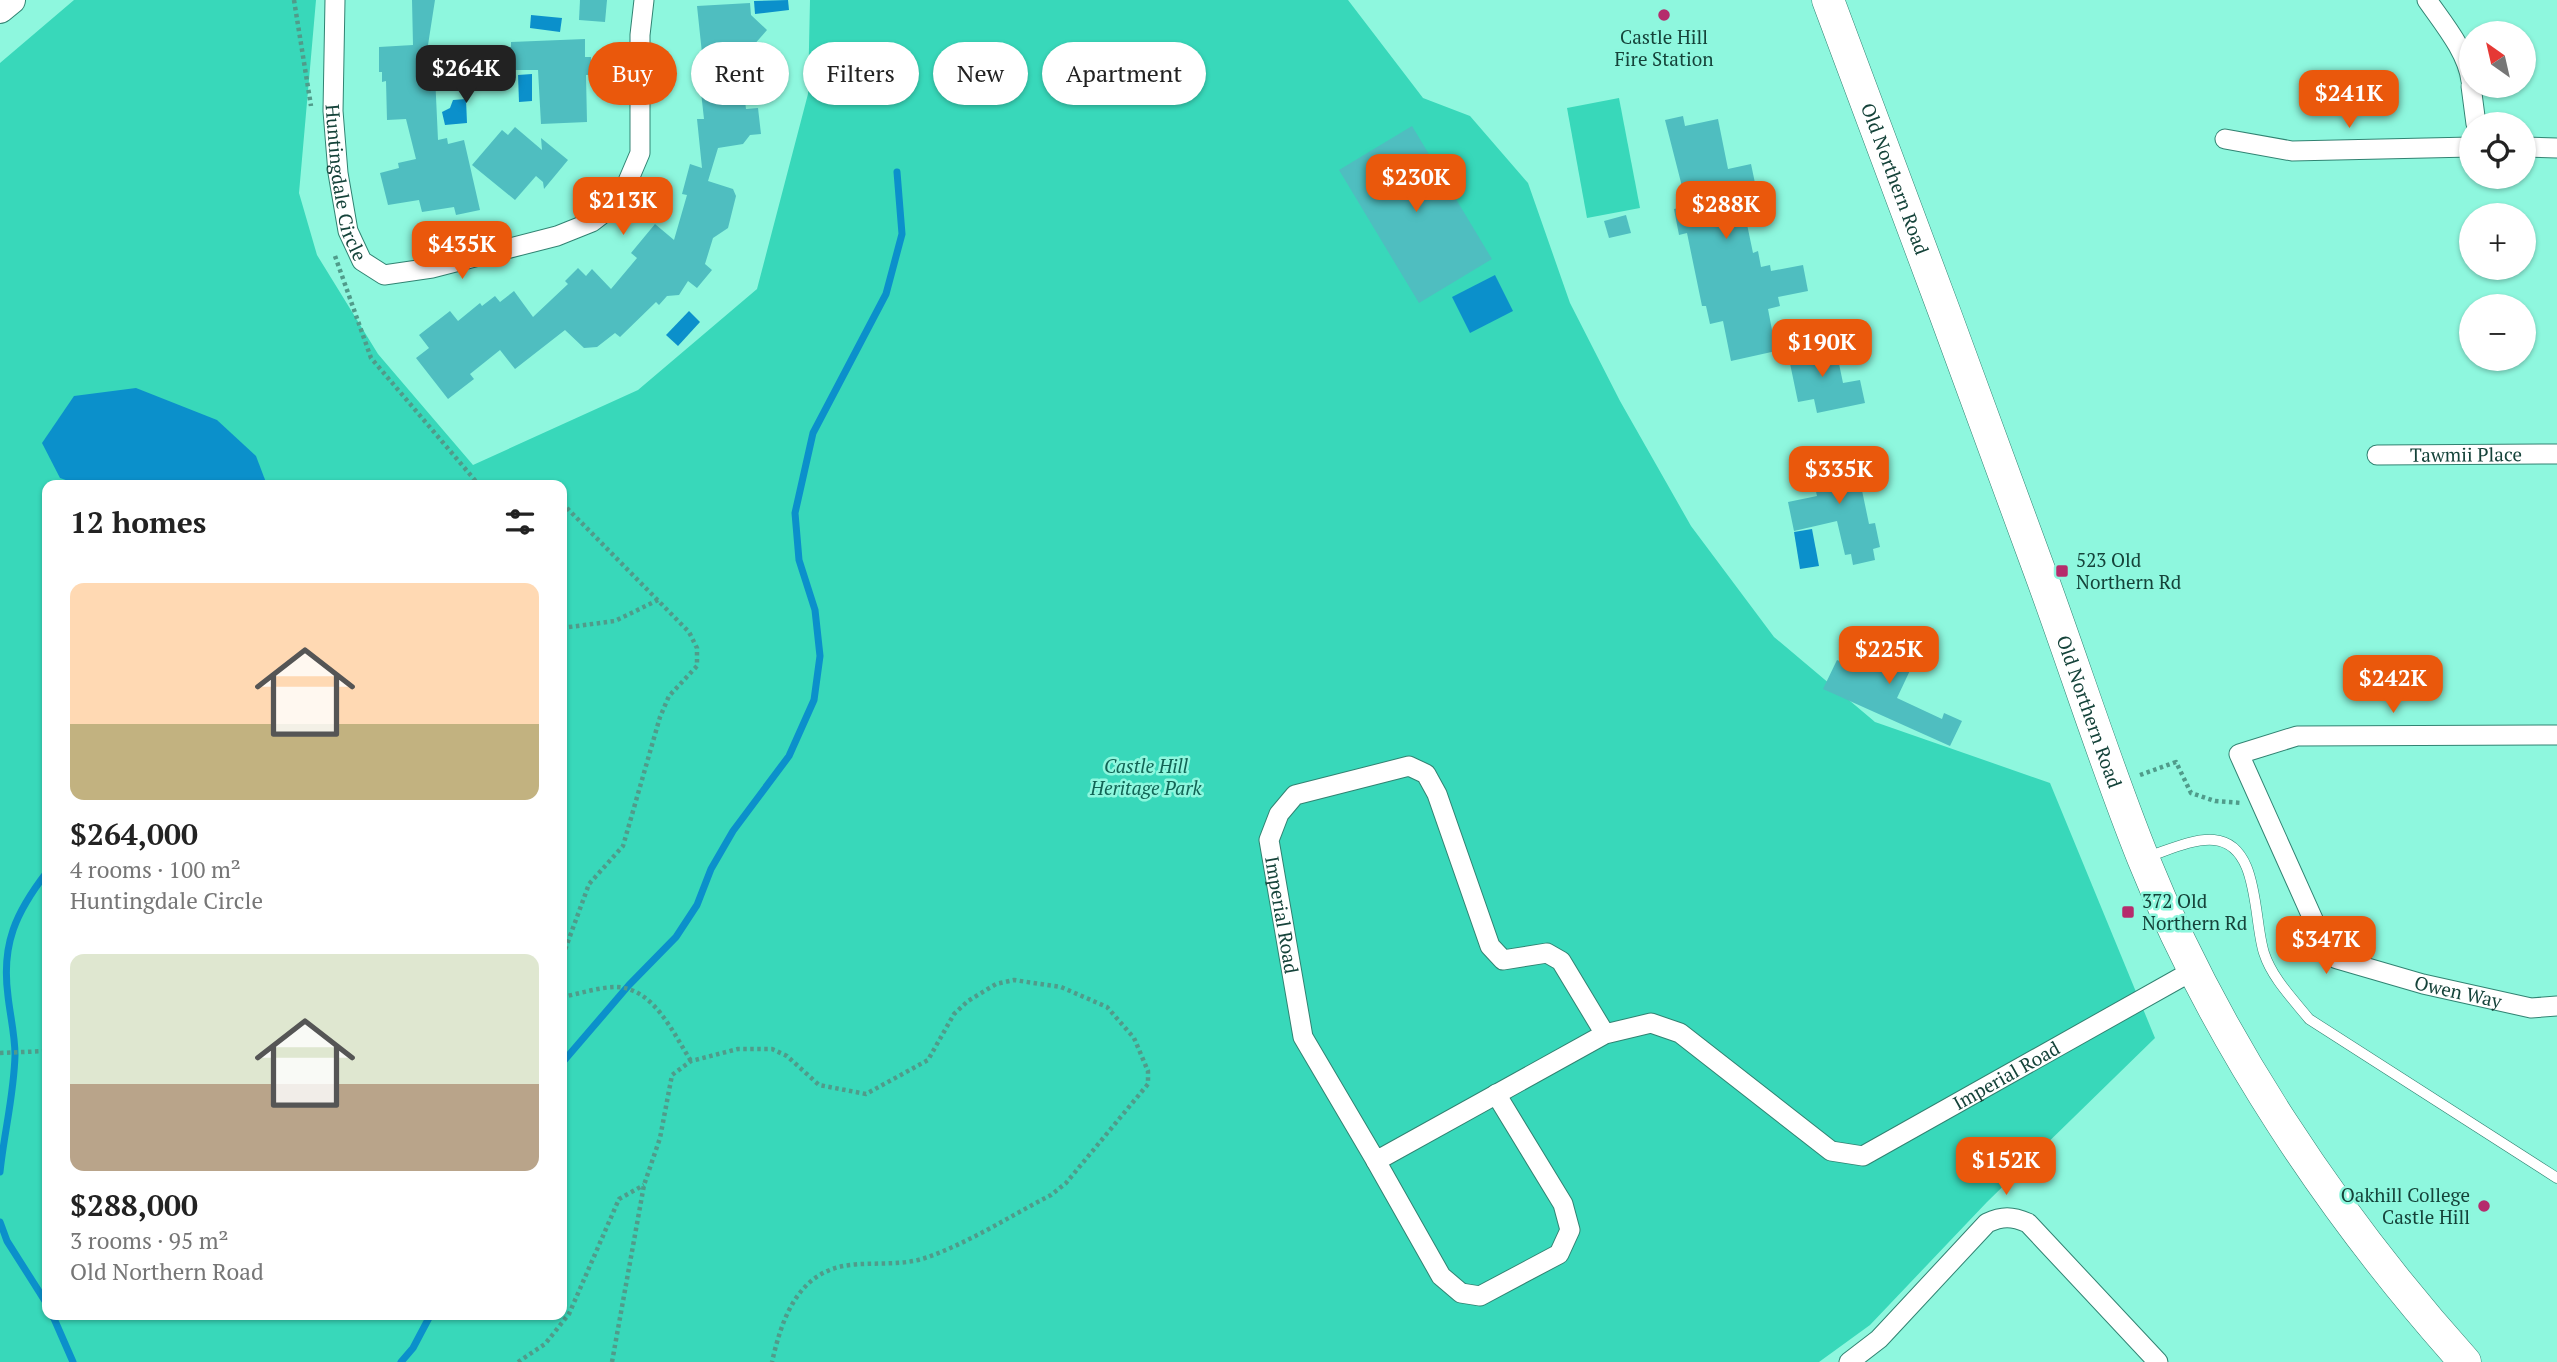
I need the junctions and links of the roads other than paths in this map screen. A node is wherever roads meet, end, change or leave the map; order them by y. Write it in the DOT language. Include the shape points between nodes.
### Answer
graph roads {
  1 [pos="11,0"];
  2 [pos="335,0"];
  3 [pos="644,0"];
  4 [pos="1828,0"];
  5 [pos="2427,0"];
  6 [pos="0,9"];
  7 [pos="2459,51"];
  8 [pos="2225,139"];
  9 [pos="2459,147"];
  10 [pos="2536,147"];
  11 [pos="2557,148"];
  12 [pos="2557,454"];
  13 [pos="2377,455"];
  14 [pos="2557,735"];
  15 [pos="2143,858"];
  16 [pos="2194,970"];
  17 [pos="2557,1006"];
  18 [pos="1605,1034"];
  19 [pos="1496,1094"];
  20 [pos="1376,1161"];
  21 [pos="2557,1178"];
  22 [pos="1849,1362"];
  23 [pos="2158,1362"];
  24 [pos="2465,1362"];
  1 -- 6 [label="main road"];
  2 -- 3 [label="street, Huntingdale Circle" via="332,111 346,219 362,261 384,275 432,268 557,236 592,222 609,209 624,193 640,153"];
  4 -- 15 [label="main road, Old Northern Road"];
  5 -- 7 [label="street"];
  8 -- 9 [label="street" via="2292,151"];
  10 -- 11 [label="street"];
  12 -- 13 [label="street, Tawmii Place"];
  14 -- 17 [label="street, Owen Way" via="2297,736 2239,754 2321,937 2337,959 2531,1008"];
  15 -- 16 [label="main road, Old Northern Road"];
  15 -- 21 [label="lane" via="2214,839 2231,846 2244,858 2252,878 2253,909 2264,955 2280,984 2309,1019"];
  16 -- 18 [label="street, Imperial Road" via="1863,1156 1831,1151 1680,1033 1651,1023"];
  16 -- 24 [label="main road, Old Northern Road" via="2222,1025 2318,1175 2417,1308"];
  18 -- 19 [label="street, Imperial Road"];
  18 -- 20 [label="street, Imperial Road" via="1561,961 1547,953 1503,960 1490,946 1426,774 1409,766 1295,795 1279,814 1269,841 1303,1037"];
  19 -- 20 [label="street, Imperial Road"];
  19 -- 20 [label="street" via="1563,1204 1570,1230 1559,1254 1480,1296 1461,1293 1441,1276"];
  22 -- 23 [label="street" via="1879,1339 1987,1223 2015,1217 2028,1223"];
}
